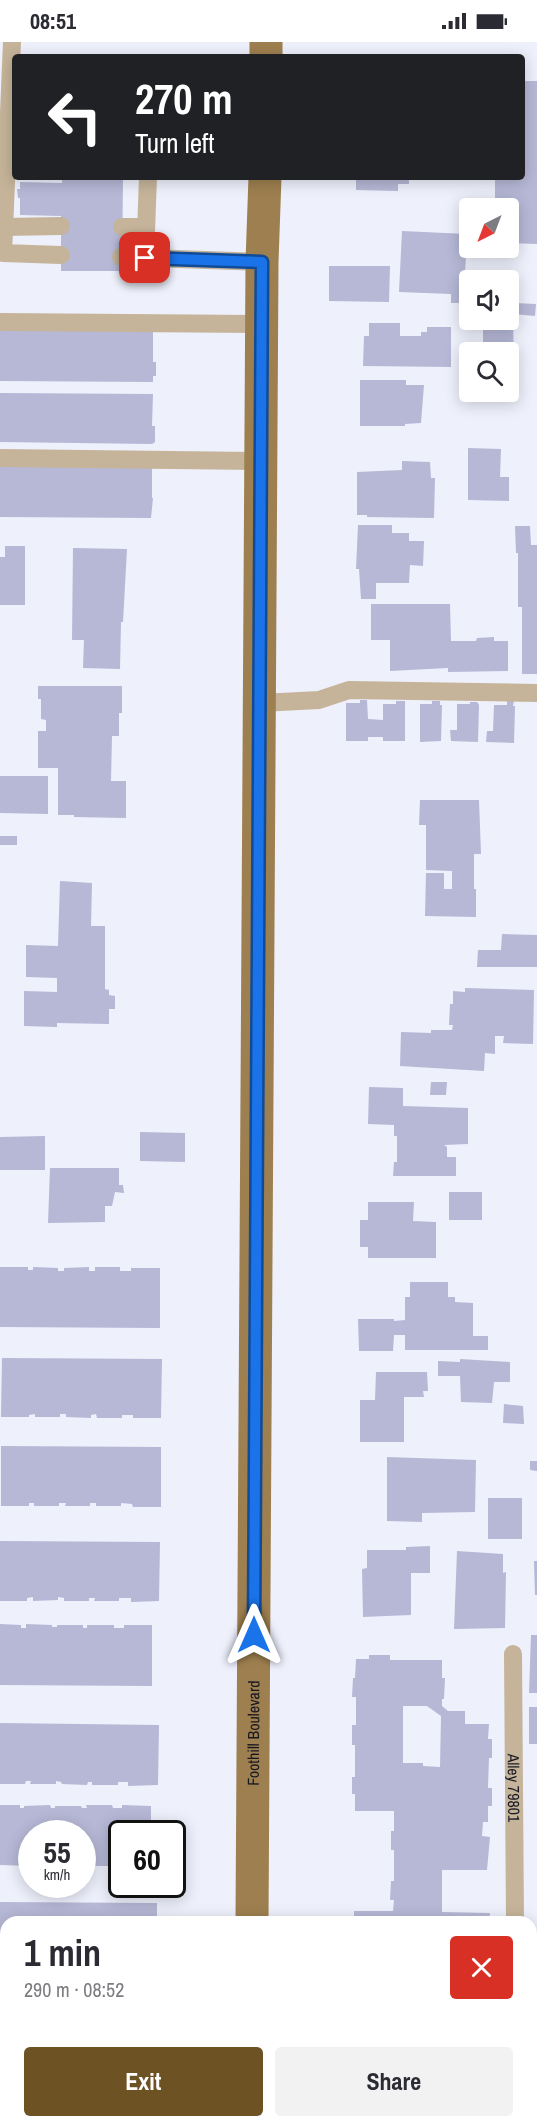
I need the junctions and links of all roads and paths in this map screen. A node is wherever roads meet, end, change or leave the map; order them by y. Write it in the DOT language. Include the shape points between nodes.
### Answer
graph roads {
  1 [pos="12,42"];
  2 [pos="11,134"];
  3 [pos="11,166"];
  4 [pos="148,180"];
  5 [pos="265,180"];
  6 [pos="61,226"];
  7 [pos="4,227"];
  8 [pos="122,227"];
  9 [pos="146,227"];
  10 [pos="61,255"];
  11 [pos="122,257"];
  12 [pos="145,258"];
  13 [pos="262,262"];
  14 [pos="0,322"];
  15 [pos="262,324"];
  16 [pos="0,458"];
  17 [pos="261,461"];
  18 [pos="537,693"];
  19 [pos="261,703"];
  20 [pos="513,1654"];
  21 [pos="252,1916"];
  22 [pos="515,1916"];
  1 -- 2 [label="lane"];
  2 -- 3 [label="lane"];
  3 -- 7 [label="lane"];
  4 -- 9 [label="lane"];
  5 -- 13 [label="main road, Foothill Boulevard"];
  6 -- 7 [label="lane"];
  7 -- 10 [label="lane" via="3,253"];
  8 -- 9 [label="lane"];
  9 -- 12 [label="lane"];
  11 -- 12 [label="lane"];
  12 -- 13 [label="lane"];
  13 -- 15 [label="main road, Foothill Boulevard"];
  14 -- 15 [label="lane"];
  15 -- 17 [label="main road, Foothill Boulevard"];
  16 -- 17 [label="lane"];
  17 -- 19 [label="main road, Foothill Boulevard"];
  18 -- 19 [label="lane" via="349,690 319,700"];
  19 -- 21 [label="main road, Foothill Boulevard"];
  20 -- 22 [label="lane, Alley 79801"];
}
